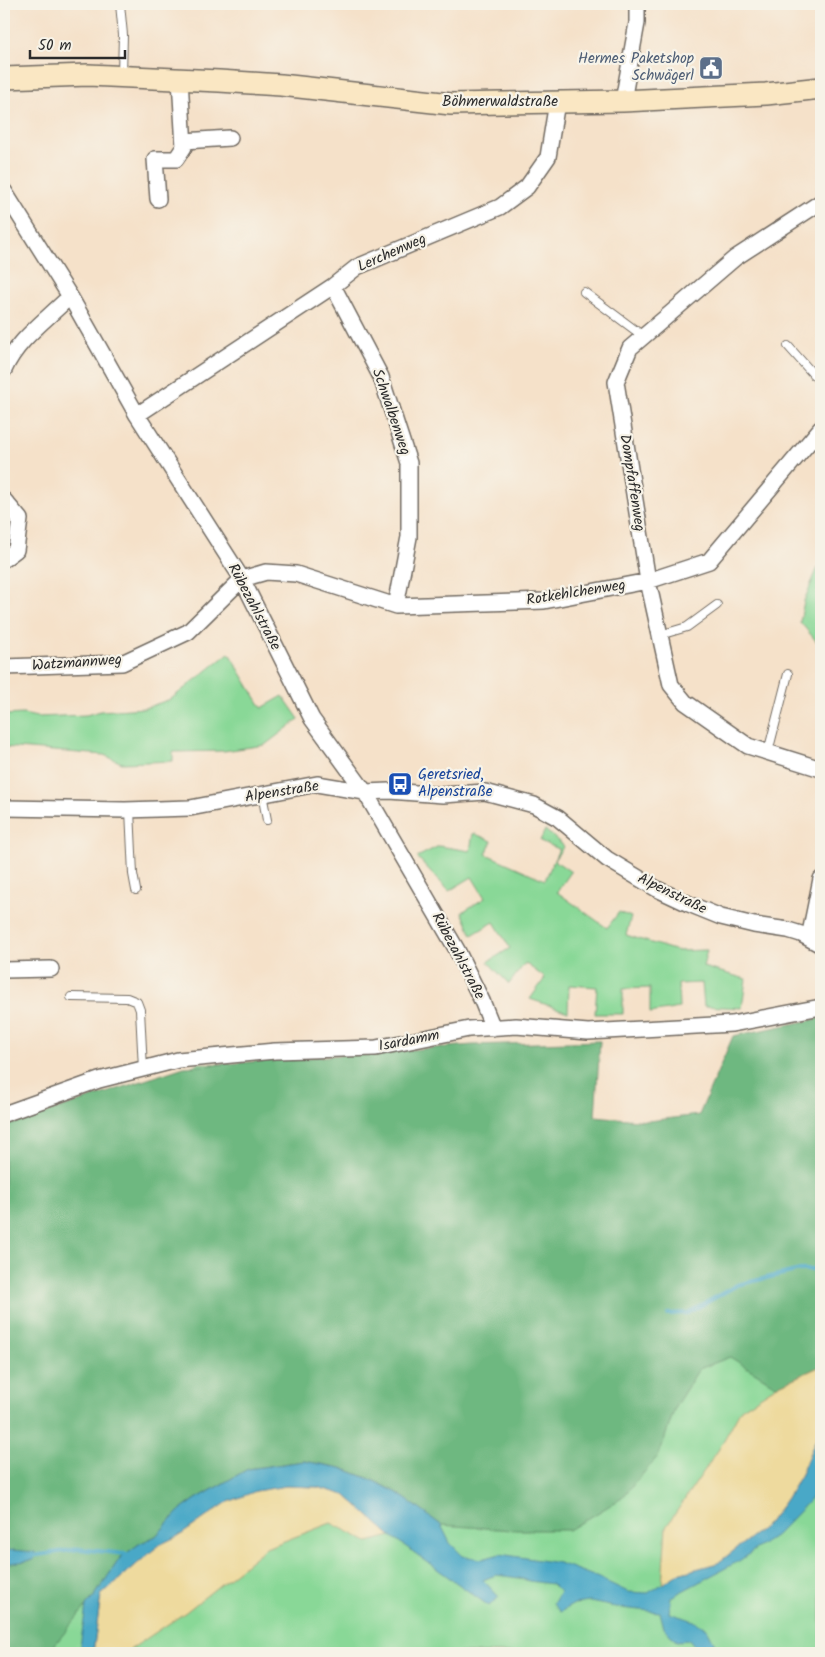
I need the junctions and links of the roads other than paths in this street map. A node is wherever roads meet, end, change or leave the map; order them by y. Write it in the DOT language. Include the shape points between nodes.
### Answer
graph roads {
  1 [pos="120,4"];
  2 [pos="637,4"];
  3 [pos="122,76"];
  4 [pos="4,78"];
  5 [pos="180,79"];
  6 [pos="821,88"];
  7 [pos="623,101"];
  8 [pos="557,102"];
  9 [pos="230,138"];
  10 [pos="184,141"];
  11 [pos="4,191"];
  12 [pos="158,199"];
  13 [pos="821,202"];
  14 [pos="333,286"];
  15 [pos="584,292"];
  16 [pos="71,298"];
  17 [pos="644,336"];
  18 [pos="788,346"];
  19 [pos="4,370"];
  20 [pos="821,383"];
  21 [pos="137,415"];
  22 [pos="821,428"];
  23 [pos="4,500"];
  24 [pos="4,558"];
  25 [pos="242,579"];
  26 [pos="648,581"];
  27 [pos="717,605"];
  28 [pos="396,606"];
  29 [pos="660,635"];
  30 [pos="4,667"];
  31 [pos="788,674"];
  32 [pos="768,752"];
  33 [pos="821,769"];
  34 [pos="364,792"];
  35 [pos="262,794"];
  36 [pos="4,808"];
  37 [pos="130,810"];
  38 [pos="267,820"];
  39 [pos="821,879"];
  40 [pos="136,890"];
  41 [pos="815,941"];
  42 [pos="51,969"];
  43 [pos="4,970"];
  44 [pos="71,997"];
  45 [pos="821,1007"];
  46 [pos="493,1028"];
  47 [pos="143,1069"];
  48 [pos="4,1114"];
  1 -- 3 [label="lane"];
  2 -- 7 [label="street" via="637,23"];
  3 -- 4 [label="street, Böhmerwaldstraße"];
  3 -- 5 [label="street, Böhmerwaldstraße"];
  5 -- 8 [label="street, Böhmerwaldstraße" via="281,85 451,104"];
  5 -- 10 [label="street"];
  6 -- 7 [label="street, Böhmerwaldstraße"];
  7 -- 8 [label="street, Böhmerwaldstraße"];
  8 -- 14 [label="street, Lerchenweg" via="548,157 528,187 500,207 357,267"];
  9 -- 10 [label="street"];
  10 -- 12 [label="street" via="184,147 176,158 155,159"];
  11 -- 16 [label="street, Rübezahlstraße"];
  13 -- 17 [label="street, Dompfaffenweg" via="735,258"];
  14 -- 21 [label="street, Lerchenweg"];
  14 -- 28 [label="street, Schwalbenweg" via="380,377 409,463 409,537"];
  15 -- 17 [label="lane"];
  16 -- 19 [label="street" via="24,339"];
  16 -- 21 [label="street, Rübezahlstraße"];
  17 -- 26 [label="street, Dompfaffenweg" via="630,348 616,382"];
  18 -- 20 [label="lane"];
  21 -- 25 [label="street, Rübezahlstraße"];
  22 -- 26 [label="street, Rotkehlchenweg" via="709,561"];
  23 -- 24 [label="street" via="20,520 16,550"];
  25 -- 28 [label="street, Rotkehlchenweg" via="266,572 296,574"];
  25 -- 30 [label="street, Watzmannweg" via="188,632 122,663"];
  25 -- 34 [label="street, Rübezahlstraße" via="312,719"];
  26 -- 28 [label="street, Rotkehlchenweg" via="544,601"];
  26 -- 29 [label="street, Dompfaffenweg"];
  27 -- 29 [label="lane" via="687,627"];
  29 -- 32 [label="street, Dompfaffenweg" via="671,685 685,702 748,746"];
  31 -- 32 [label="lane"];
  32 -- 33 [label="street, Dompfaffenweg"];
  34 -- 35 [label="street, Alpenstraße" via="317,784"];
  34 -- 41 [label="street, Alpenstraße" via="443,795 485,792 534,805 558,818 607,860 657,889 722,917 788,930"];
  34 -- 46 [label="street, Rübezahlstraße" via="457,950"];
  35 -- 37 [label="street, Alpenstraße" via="190,808"];
  35 -- 38 [label="lane"];
  36 -- 37 [label="street, Alpenstraße"];
  37 -- 40 [label="lane"];
  39 -- 41 [label="street"];
  42 -- 43 [label="street"];
  44 -- 47 [label="lane" via="127,998 136,1002 140,1010"];
  45 -- 46 [label="street, Isardamm" via="732,1024 588,1032 516,1026"];
  46 -- 47 [label="street, Isardamm" via="469,1029 376,1048 276,1051 178,1060"];
  47 -- 48 [label="street, Isardamm" via="99,1080"];
}
